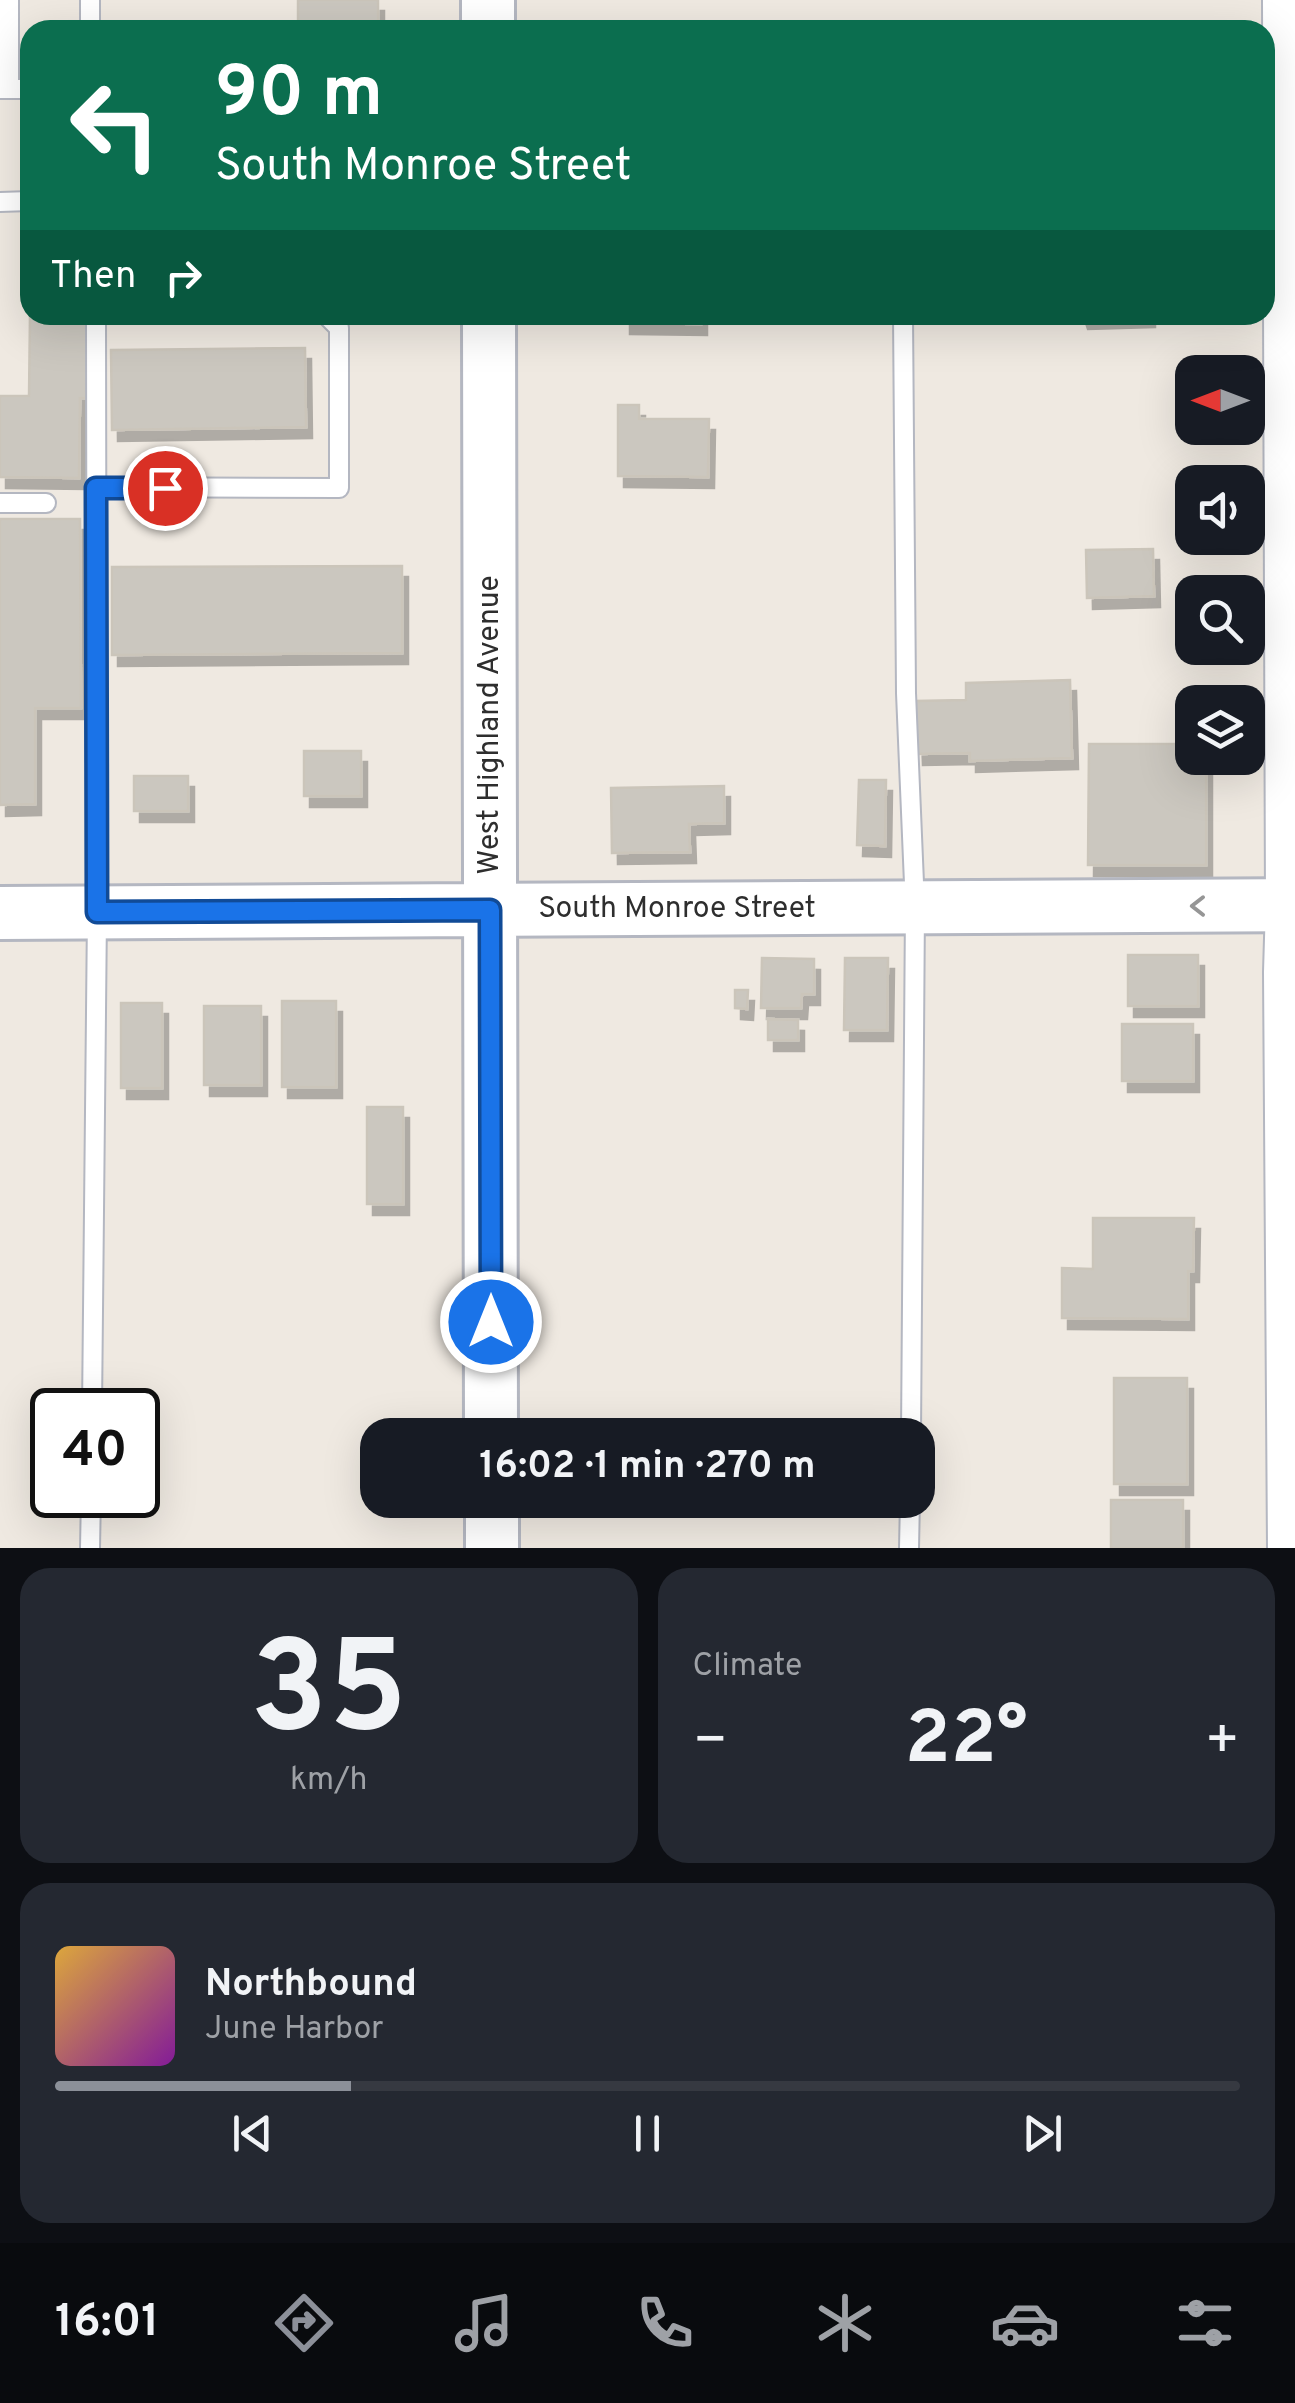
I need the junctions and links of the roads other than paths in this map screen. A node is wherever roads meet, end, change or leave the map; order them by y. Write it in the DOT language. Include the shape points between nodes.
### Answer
graph roads {
  1 [pos="9,0"];
  2 [pos="1282,0"];
  3 [pos="5,89"];
  4 [pos="1275,181"];
  5 [pos="1275,251"];
  6 [pos="96,325"];
  7 [pos="336,325"];
  8 [pos="489,325"];
  9 [pos="903,325"];
  10 [pos="96,488"];
  11 [pos="0,503"];
  12 [pos="46,503"];
  13 [pos="1290,905"];
  14 [pos="915,907"];
  15 [pos="490,910"];
  16 [pos="0,912"];
  17 [pos="97,912"];
  18 [pos="92,1388"];
  19 [pos="492,1418"];
  20 [pos="911,1418"];
  21 [pos="91,1518"];
  22 [pos="492,1518"];
  23 [pos="910,1518"];
  24 [pos="90,1548"];
  25 [pos="492,1548"];
  26 [pos="909,1548"];
  27 [pos="1287,1548"];
  1 -- 3 [label="lane"];
  2 -- 4 [label="street"];
  5 -- 13 [label="street"];
  6 -- 10 [label="lane"];
  7 -- 10 [label="lane" via="339,488"];
  8 -- 15 [label="main road, West Highland Avenue"];
  9 -- 14 [label="lane"];
  10 -- 17 [label="lane"];
  11 -- 12 [label="lane"];
  13 -- 14 [label="main road, South Monroe Street, one-way"];
  13 -- 27 [label="street" via="1283,972"];
  14 -- 15 [label="main road, South Monroe Street"];
  14 -- 20 [label="lane"];
  15 -- 17 [label="main road, South Monroe Street"];
  15 -- 19 [label="main road, West Highland Avenue"];
  16 -- 17 [label="main road, South Monroe Street"];
  17 -- 18 [label="lane"];
  21 -- 24 [label="lane"];
  22 -- 25 [label="main road"];
  23 -- 26 [label="lane"];
}
